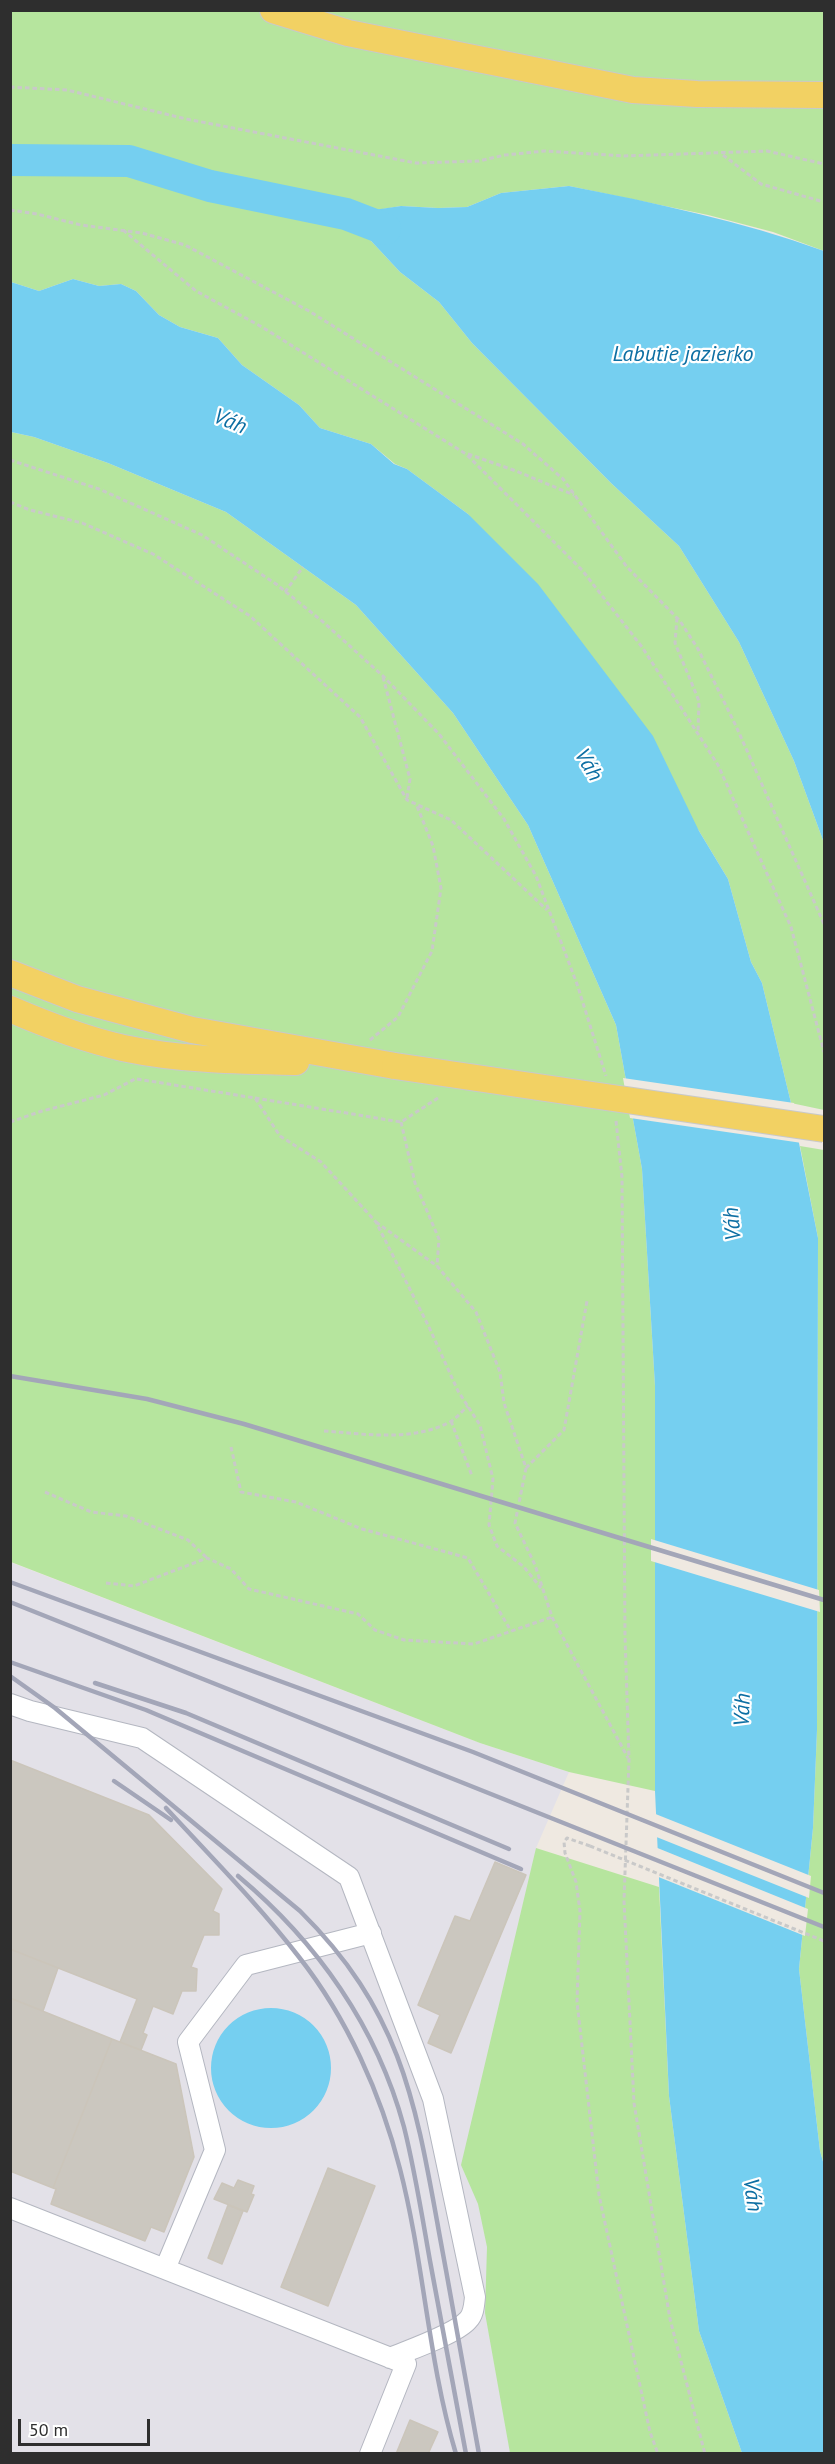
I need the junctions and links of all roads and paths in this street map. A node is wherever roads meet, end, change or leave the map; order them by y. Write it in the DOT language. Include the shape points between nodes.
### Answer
graph roads {
  1 [pos="273,10"];
  2 [pos="10,87"];
  3 [pos="825,95"];
  4 [pos="722,154"];
  5 [pos="825,164"];
  6 [pos="825,202"];
  7 [pos="10,210"];
  8 [pos="123,230"];
  9 [pos="466,454"];
  10 [pos="10,460"];
  11 [pos="576,495"];
  12 [pos="10,502"];
  13 [pos="303,567"];
  14 [pos="285,592"];
  15 [pos="676,618"];
  16 [pos="383,676"];
  17 [pos="697,732"];
  18 [pos="407,800"];
  19 [pos="416,804"];
  20 [pos="549,912"];
  21 [pos="825,924"];
  22 [pos="10,973"];
  23 [pos="10,1009"];
  24 [pos="366,1052"];
  25 [pos="825,1052"];
  26 [pos="142,1073"];
  27 [pos="137,1078"];
  28 [pos="607,1080"];
  29 [pos="255,1098"];
  30 [pos="438,1098"];
  31 [pos="615,1113"];
  32 [pos="10,1122"];
  33 [pos="401,1122"];
  34 [pos="825,1130"];
  35 [pos="376,1222"];
  36 [pos="437,1266"];
  37 [pos="587,1301"];
  38 [pos="468,1406"];
  39 [pos="451,1421"];
  40 [pos="324,1431"];
  41 [pos="231,1447"];
  42 [pos="526,1468"];
  43 [pos="472,1476"];
  44 [pos="45,1492"];
  45 [pos="207,1558"];
  46 [pos="106,1583"];
  47 [pos="541,1588"];
  48 [pos="552,1617"];
  49 [pos="512,1631"];
  50 [pos="10,1704"];
  51 [pos="628,1759"];
  52 [pos="371,1933"];
  53 [pos="825,1941"];
  54 [pos="10,2208"];
  55 [pos="165,2269"];
  56 [pos="390,2358"];
  57 [pos="370,2454"];
  58 [pos="658,2454"];
  59 [pos="705,2454"];
  1 -- 3 [label="main road" via="348,33 633,90"];
  2 -- 4 [label="path" via="67,90 186,118 416,163 478,161 545,151 624,156"];
  4 -- 5 [label="path" via="767,151"];
  4 -- 6 [label="path" via="761,184"];
  7 -- 8 [label="path"];
  8 -- 9 [label="path" via="196,291 262,327"];
  8 -- 11 [label="path" via="185,245 309,310 522,444"];
  9 -- 11 [label="path"];
  9 -- 17 [label="path" via="582,570 642,647"];
  10 -- 14 [label="path" via="99,489 192,530"];
  11 -- 15 [label="path" via="627,567"];
  12 -- 18 [label="path" via="82,523 153,554 250,616 360,717"];
  13 -- 14 [label="path"];
  14 -- 16 [label="path"];
  15 -- 17 [label="path" via="675,643 699,701"];
  15 -- 21 [label="path" via="715,681"];
  16 -- 18 [label="path" via="411,779"];
  16 -- 20 [label="path" via="439,734 504,819 536,876"];
  17 -- 25 [label="path" via="718,765 791,927"];
  18 -- 19 [label="path"];
  19 -- 20 [label="path" via="451,820"];
  19 -- 24 [label="path" via="433,846 441,888 432,951 398,1017"];
  20 -- 28 [label="path"];
  22 -- 24 [label="main road" via="77,999 192,1030"];
  23 -- 24 [label="main road" via="124,1048 245,1062"];
  24 -- 34 [label="main road, bridge" via="395,1066"];
  26 -- 27 [label="path"];
  27 -- 29 [label="path"];
  27 -- 32 [label="path" via="104,1095"];
  29 -- 33 [label="path"];
  29 -- 35 [label="path" via="279,1136 321,1162"];
  30 -- 33 [label="path"];
  31 -- 51 [label="path" via="622,1177"];
  33 -- 36 [label="path" via="415,1184 439,1239"];
  35 -- 36 [label="path"];
  35 -- 38 [label="path"];
  36 -- 42 [label="path" via="476,1312 500,1372 504,1403"];
  37 -- 42 [label="path" via="564,1430"];
  38 -- 39 [label="path"];
  38 -- 47 [label="path" via="480,1425 493,1479 489,1525 497,1546"];
  39 -- 40 [label="path" via="408,1435"];
  39 -- 43 [label="path"];
  41 -- 49 [label="path" via="241,1492 296,1502 362,1529 468,1558"];
  42 -- 47 [label="path" via="515,1523"];
  44 -- 45 [label="path" via="91,1512 126,1516 189,1540"];
  45 -- 46 [label="path" via="134,1586"];
  45 -- 49 [label="path" via="231,1569 249,1589 358,1614 375,1630 404,1640 474,1644"];
  47 -- 48 [label="path"];
  48 -- 49 [label="path"];
  48 -- 51 [label="path"];
  50 -- 52 [label="lane" via="142,1738 349,1877"];
  51 -- 59 [label="path" via="624,1901 634,2103 670,2319"];
  52 -- 55 [label="lane" via="246,1965 188,2042 215,2150"];
  52 -- 56 [label="lane" via="433,2100 475,2297 467,2322"];
  53 -- 58 [label="path, bridge" via="591,1846 567,1838 564,1842 580,1911 577,2002 599,2195"];
  54 -- 55 [label="lane"];
  55 -- 56 [label="lane"];
  56 -- 57 [label="lane" via="406,2364"];
}
